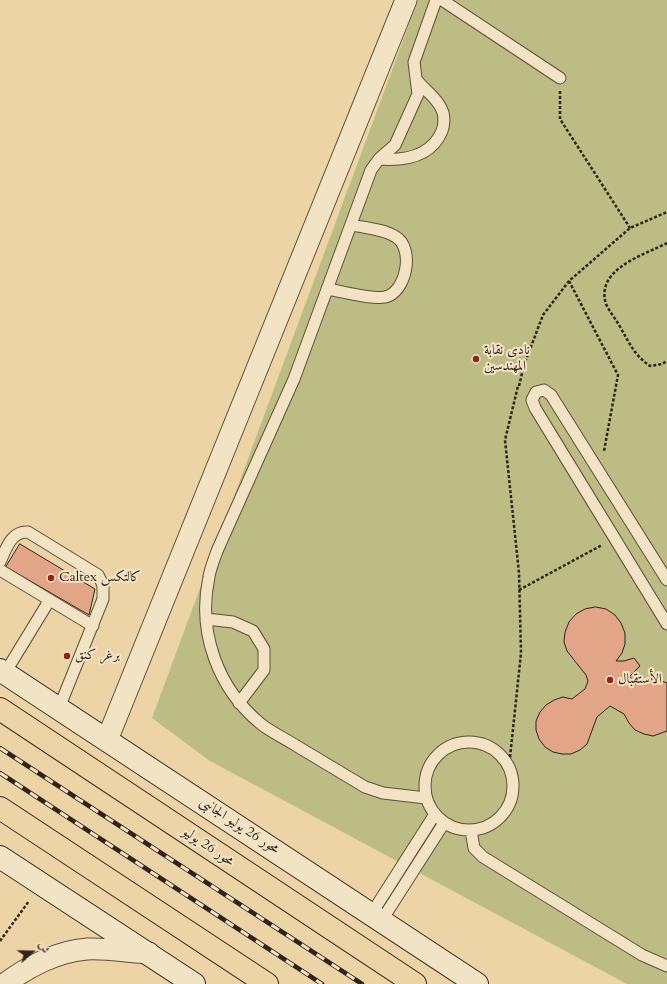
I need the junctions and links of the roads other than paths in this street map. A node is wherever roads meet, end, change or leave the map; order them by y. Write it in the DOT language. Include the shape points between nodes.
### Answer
graph roads {
  1 [pos="406,0"];
  2 [pos="436,0"];
  3 [pos="442,0"];
  4 [pos="560,78"];
  5 [pos="416,79"];
  6 [pos="379,159"];
  7 [pos="352,225"];
  8 [pos="327,289"];
  9 [pos="0,562"];
  10 [pos="0,570"];
  11 [pos="667,580"];
  12 [pos="49,601"];
  13 [pos="206,619"];
  14 [pos="667,624"];
  15 [pos="93,626"];
  16 [pos="3,671"];
  17 [pos="239,703"];
  18 [pos="59,708"];
  19 [pos="0,709"];
  20 [pos="108,740"];
  21 [pos="426,798"];
  22 [pos="0,808"];
  23 [pos="435,814"];
  24 [pos="444,823"];
  25 [pos="471,830"];
  26 [pos="0,857"];
  27 [pos="377,916"];
  28 [pos="148,954"];
  29 [pos="667,966"];
  30 [pos="5,984"];
  31 [pos="194,984"];
  32 [pos="267,984"];
  33 [pos="415,984"];
  34 [pos="477,984"];
  1 -- 20 [label="street"];
  2 -- 5 [label="lane" via="416,52"];
  3 -- 4 [label="lane"];
  5 -- 6 [label="lane" via="418,94 395,145"];
  5 -- 6 [label="lane" via="437,100 443,111 443,127 437,141 426,152 412,157"];
  6 -- 7 [label="lane" via="371,170"];
  7 -- 8 [label="lane"];
  7 -- 8 [label="lane" via="390,233 402,243 408,258 400,284 391,295 380,298"];
  8 -- 13 [label="lane" via="294,379 217,551 208,577"];
  9 -- 15 [label="lane" via="14,536 28,532 98,575 104,592"];
  10 -- 12 [label="lane"];
  11 -- 14 [label="lane" via="551,395 544,390 536,392 532,400 535,408"];
  12 -- 15 [label="lane"];
  12 -- 16 [label="lane"];
  13 -- 17 [label="lane" via="214,659"];
  13 -- 17 [label="lane" via="233,622 253,630 264,648 264,670"];
  15 -- 18 [label="lane"];
  16 -- 18 [label="main road, محور 26 يوليو الجانبى"];
  17 -- 21 [label="lane" via="262,725 365,787 383,793"];
  18 -- 20 [label="main road, محور 26 يوليو الجانبى"];
  19 -- 33 [label="highway, محور 26 يوليو"];
  20 -- 27 [label="main road, محور 26 يوليو الجانبى"];
  21 -- 23 [label="lane"];
  21 -- 25 [label="lane" via="425,783 428,769 447,747 460,742 475,742 489,746 501,755 509,767 513,781 512,795 507,809 498,820 485,827"];
  22 -- 32 [label="highway"];
  23 -- 24 [label="lane"];
  23 -- 27 [label="lane"];
  24 -- 25 [label="lane"];
  24 -- 27 [label="lane"];
  25 -- 29 [label="lane" via="474,848 483,857 642,955"];
  26 -- 28 [label="main road"];
  27 -- 34 [label="main road, محور 26 يوليو الجانبى"];
  28 -- 30 [label="street" via="87,949 61,955 35,966"];
  28 -- 31 [label="main road"];
}
